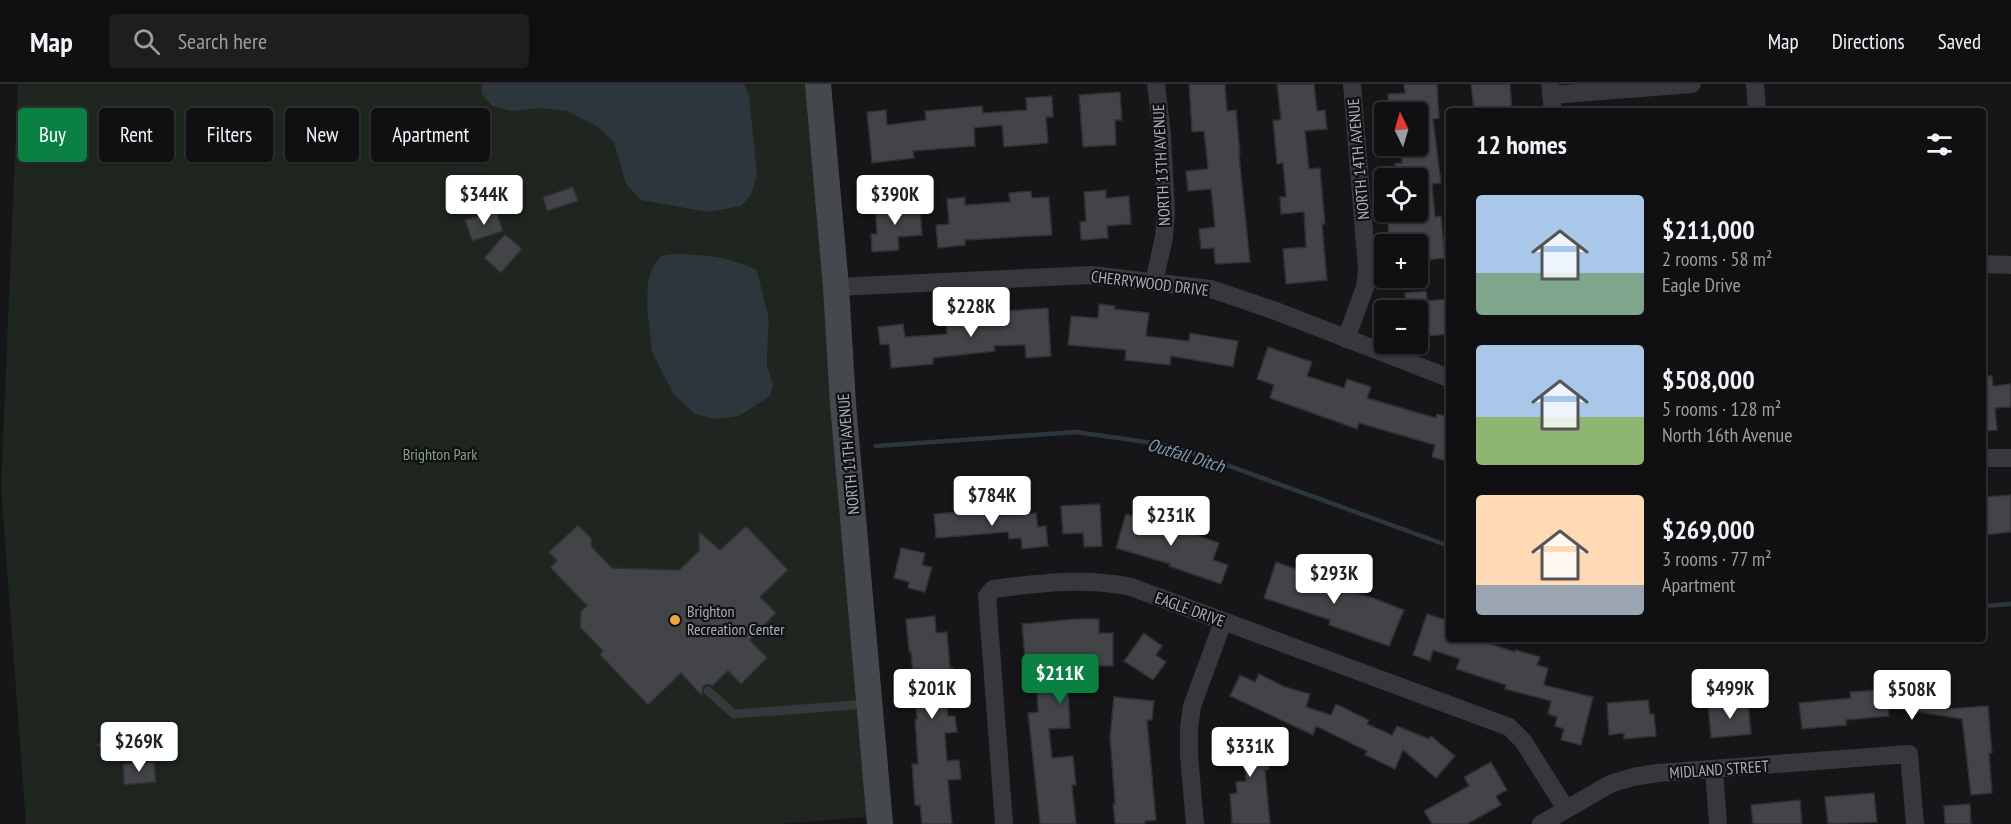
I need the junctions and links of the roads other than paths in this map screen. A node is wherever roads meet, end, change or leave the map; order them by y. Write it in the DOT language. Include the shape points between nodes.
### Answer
graph roads {
  1 [pos="818,84"];
  2 [pos="1156,84"];
  3 [pos="1352,84"];
  4 [pos="1692,84"];
  5 [pos="1755,84"];
  6 [pos="1551,97"];
  7 [pos="1757,108"];
  8 [pos="1986,264"];
  9 [pos="2011,265"];
  10 [pos="1154,282"];
  11 [pos="836,287"];
  12 [pos="1347,339"];
  13 [pos="1446,377"];
  14 [pos="1986,458"];
  15 [pos="2011,458"];
  16 [pos="1222,621"];
  17 [pos="708,691"];
  18 [pos="869,703"];
  19 [pos="1713,769"];
  20 [pos="1566,809"];
  21 [pos="880,824"];
  22 [pos="1004,824"];
  23 [pos="1195,824"];
  24 [pos="1541,824"];
  25 [pos="1718,824"];
  26 [pos="1915,824"];
  1 -- 11 [label="street, NORTH 11TH AVENUE"];
  2 -- 10 [label="street, NORTH 13TH AVENUE" via="1166,212"];
  3 -- 12 [label="street, NORTH 14TH AVENUE" via="1367,269 1365,287"];
  4 -- 6 [label="street"];
  5 -- 7 [label="street"];
  8 -- 9 [label="street"];
  10 -- 11 [label="street, CHERRYWOOD DRIVE" via="1091,275"];
  10 -- 12 [label="street, CHERRYWOOD DRIVE" via="1211,289"];
  11 -- 18 [label="street, NORTH 11TH AVENUE"];
  12 -- 13 [label="street, CHERRYWOOD DRIVE"];
  14 -- 15 [label="street"];
  16 -- 20 [label="street, EAGLE DRIVE" via="1509,728 1523,741"];
  16 -- 22 [label="street, EAGLE DRIVE" via="1131,587 1100,582 1020,585 989,591 986,608"];
  16 -- 23 [label="street" via="1192,706 1189,755"];
  17 -- 18 [label="lane" via="734,714"];
  18 -- 21 [label="street, NORTH 11TH AVENUE"];
  19 -- 20 [label="street, MIDLAND STREET" via="1633,777 1610,784"];
  19 -- 25 [label="street"];
  19 -- 26 [label="street, MIDLAND STREET" via="1909,754"];
  20 -- 24 [label="street, MIDLAND STREET"];
}
